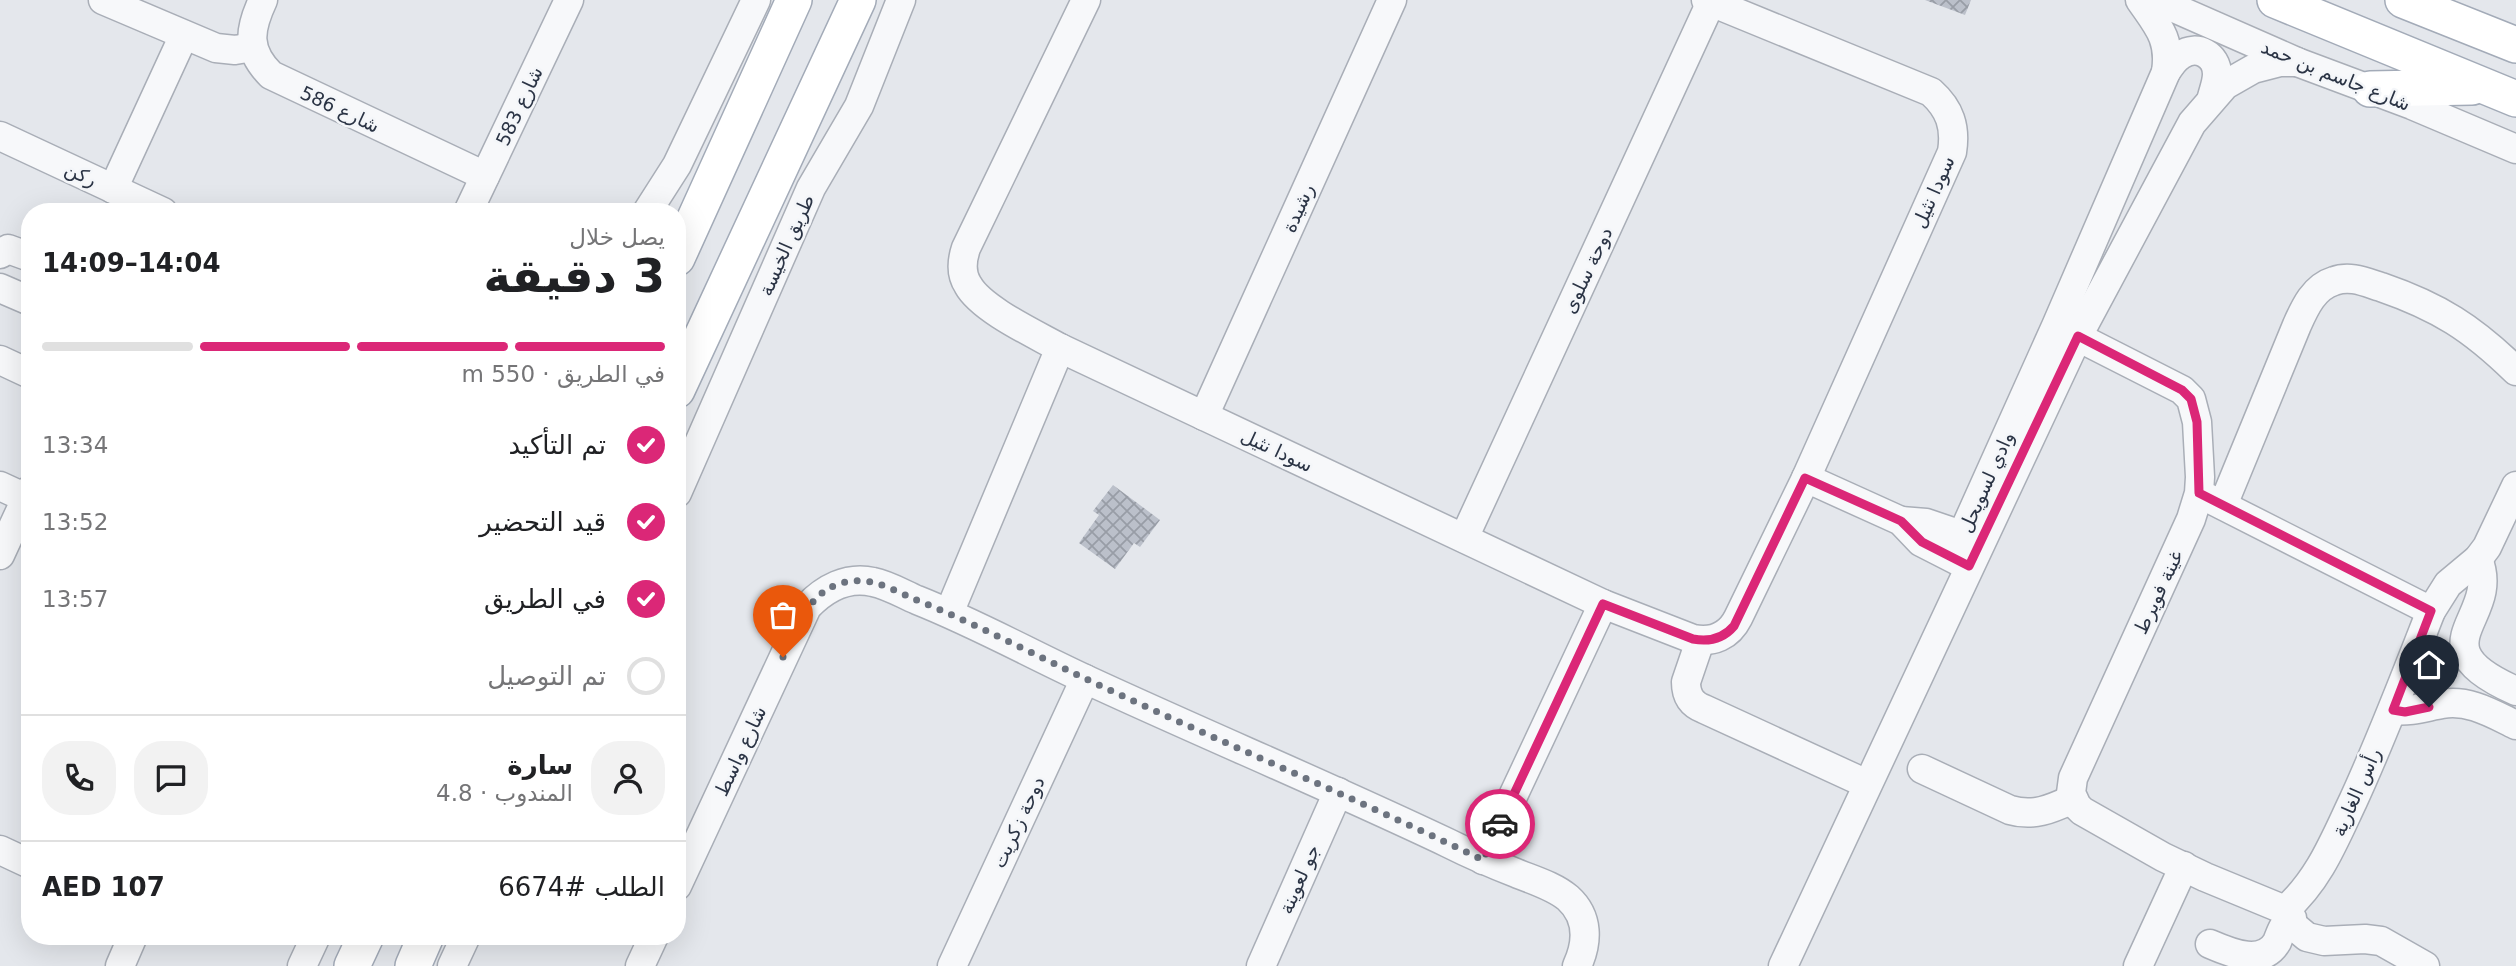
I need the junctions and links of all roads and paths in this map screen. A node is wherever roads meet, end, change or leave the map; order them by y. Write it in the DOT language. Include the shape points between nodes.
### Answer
graph roads {
  1 [pos="103,0"];
  2 [pos="262,0"];
  3 [pos="569,0"];
  4 [pos="756,0"];
  5 [pos="794,0"];
  6 [pos="858,0"];
  7 [pos="901,0"];
  8 [pos="1086,0"];
  9 [pos="1392,0"];
  10 [pos="2140,0"];
  11 [pos="2156,0"];
  12 [pos="2276,0"];
  13 [pos="2403,0"];
  14 [pos="1708,1"];
  15 [pos="184,35"];
  16 [pos="2516,46"];
  17 [pos="253,47"];
  18 [pos="2297,62"];
  19 [pos="2166,72"];
  20 [pos="2481,86"];
  21 [pos="2371,89"];
  22 [pos="2212,97"];
  23 [pos="2516,99"];
  24 [pos="0,136"];
  25 [pos="2516,149"];
  26 [pos="718,172"];
  27 [pos="485,176"];
  28 [pos="113,188"];
  29 [pos="144,203"];
  30 [pos="472,203"];
  31 [pos="653,203"];
  32 [pos="686,209"];
  33 [pos="686,239"];
  34 [pos="21,253"];
  35 [pos="0,254"];
  36 [pos="0,288"];
  37 [pos="21,297"];
  38 [pos="2067,331"];
  39 [pos="1060,348"];
  40 [pos="0,360"];
  41 [pos="21,369"];
  42 [pos="686,371"];
  43 [pos="2516,371"];
  44 [pos="1204,416"];
  45 [pos="686,473"];
  46 [pos="1805,478"];
  47 [pos="0,486"];
  48 [pos="2516,486"];
  49 [pos="21,492"];
  50 [pos="2211,499"];
  51 [pos="21,509"];
  52 [pos="1464,537"];
  53 [pos="1965,550"];
  54 [pos="0,555"];
  55 [pos="2478,559"];
  56 [pos="1603,604"];
  57 [pos="2431,611"];
  58 [pos="949,613"];
  59 [pos="1700,640"];
  60 [pos="1085,678"];
  61 [pos="2516,691"];
  62 [pos="2393,710"];
  63 [pos="2516,725"];
  64 [pos="1922,768"];
  65 [pos="1854,778"];
  66 [pos="1338,793"];
  67 [pos="2073,799"];
  68 [pos="0,850"];
  69 [pos="21,860"];
  70 [pos="1483,860"];
  71 [pos="2184,866"];
  72 [pos="686,867"];
  73 [pos="2289,914"];
  74 [pos="2210,944"];
  75 [pos="130,945"];
  76 [pos="312,945"];
  77 [pos="362,945"];
  78 [pos="422,945"];
  79 [pos="462,945"];
  80 [pos="650,945"];
  81 [pos="120,966"];
  82 [pos="302,966"];
  83 [pos="352,966"];
  84 [pos="412,966"];
  85 [pos="452,966"];
  86 [pos="640,966"];
  87 [pos="952,966"];
  88 [pos="1261,966"];
  89 [pos="1577,966"];
  90 [pos="1765,966"];
  91 [pos="1783,966"];
  92 [pos="2138,966"];
  93 [pos="2426,966"];
  1 -- 15 [label="street"];
  2 -- 17 [label="street" via="251,33"];
  3 -- 27 [label="street, شارع 583"];
  4 -- 31 [label="street" via="677,165"];
  5 -- 26 [label="main road"];
  6 -- 42 [label="main road, طريق الخيسة"];
  7 -- 45 [label="street, طريق الخيسة" via="859,106 811,188"];
  8 -- 39 [label="street, سودا نثيل" via="963,258 964,276 975,296"];
  9 -- 44 [label="street, رشيدة"];
  10 -- 19 [label="street, وادي لسويحل" via="2162,31 2168,56"];
  11 -- 18 [label="street, شارع جاسم بن حمد"];
  12 -- 20 [label="main road"];
  13 -- 16 [label="main road"];
  14 -- 46 [label="street, سودا نثيل" via="1931,92 1953,125 1952,152"];
  14 -- 52 [label="street, دوحة سلوى"];
  15 -- 17 [label="street" via="225,50"];
  15 -- 28 [label="street"];
  17 -- 27 [label="street, شارع 586" via="263,67 280,81"];
  18 -- 21 [label="street, شارع جاسم بن حمد"];
  18 -- 22 [label="street, وادي لسويحل" via="2253,69"];
  19 -- 22 [label="street, وادي لسويحل" via="2183,53 2192,50 2209,55 2217,71"];
  19 -- 38 [label="street, وادي لسويحل"];
  20 -- 21 [label="main road"];
  20 -- 23 [label="main road"];
  21 -- 25 [label="street, شارع جاسم بن حمد"];
  22 -- 38 [label="street, وادي لسويحل"];
  24 -- 28 [label="street, ركن"];
  26 -- 32 [label="main road"];
  26 -- 33 [label="main road"];
  27 -- 30 [label="street, شارع 583"];
  28 -- 29 [label="street, ركن"];
  34 -- 35 [label="street" via="12,249"];
  36 -- 37 [label="street"];
  38 -- 50 [label="street, غينة فويرط" via="2182,390 2191,399"];
  38 -- 53 [label="street, وادي لسويحل"];
  39 -- 44 [label="street, سودا نثيل"];
  39 -- 58 [label="street"];
  40 -- 41 [label="street"];
  43 -- 50 [label="street" via="2479,337 2423,303 2358,279 2333,281 2310,298"];
  44 -- 52 [label="street, سودا نثيل"];
  46 -- 53 [label="street" via="1901,521 1926,523"];
  46 -- 59 [label="street, سودا نثيل" via="1734,626 1715,639"];
  47 -- 49 [label="street"];
  48 -- 55 [label="street, رأس الغارية"];
  50 -- 57 [label="street"];
  50 -- 67 [label="street, غينة فويرط" via="2180,544 2073,778"];
  51 -- 54 [label="street"];
  52 -- 56 [label="street, سودا نثيل"];
  53 -- 65 [label="street, وادي لسويحل"];
  53 -- 91 [label="street, وادي لسويحل"];
  55 -- 57 [label="street, رأس الغارية" via="2448,584"];
  55 -- 61 [label="street" via="2483,585 2467,631 2467,654 2484,676"];
  56 -- 59 [label="street, سودا نثيل"];
  56 -- 70 [label="street"];
  57 -- 62 [label="street, رأس الغارية"];
  58 -- 60 [label="street, شارع واسط"];
  58 -- 72 [label="street, شارع واسط" via="873,582 835,585 813,600"];
  59 -- 65 [label="street" via="1686,682 1692,702"];
  60 -- 66 [label="street, شارع واسط"];
  60 -- 87 [label="street, دوحة زكريت"];
  62 -- 63 [label="street" via="2459,703"];
  62 -- 73 [label="street, رأس الغارية" via="2325,862"];
  64 -- 67 [label="street" via="2024,814"];
  65 -- 90 [label="street, وادي لسويحل"];
  66 -- 70 [label="street, شارع واسط"];
  66 -- 88 [label="street, جو لعوينة"];
  67 -- 71 [label="street" via="2082,811"];
  68 -- 69 [label="street"];
  70 -- 89 [label="street, شارع واسط" via="1553,889 1576,906 1586,933"];
  71 -- 73 [label="street"];
  71 -- 92 [label="street"];
  73 -- 74 [label="street, رأس الغارية" via="2273,951 2263,959 2244,959"];
  73 -- 93 [label="street" via="2307,937 2339,942 2373,940"];
  75 -- 81 [label="street"];
  76 -- 82 [label="street"];
  77 -- 83 [label="main road"];
  78 -- 84 [label="main road"];
  79 -- 85 [label="street"];
  80 -- 86 [label="street"];
}
